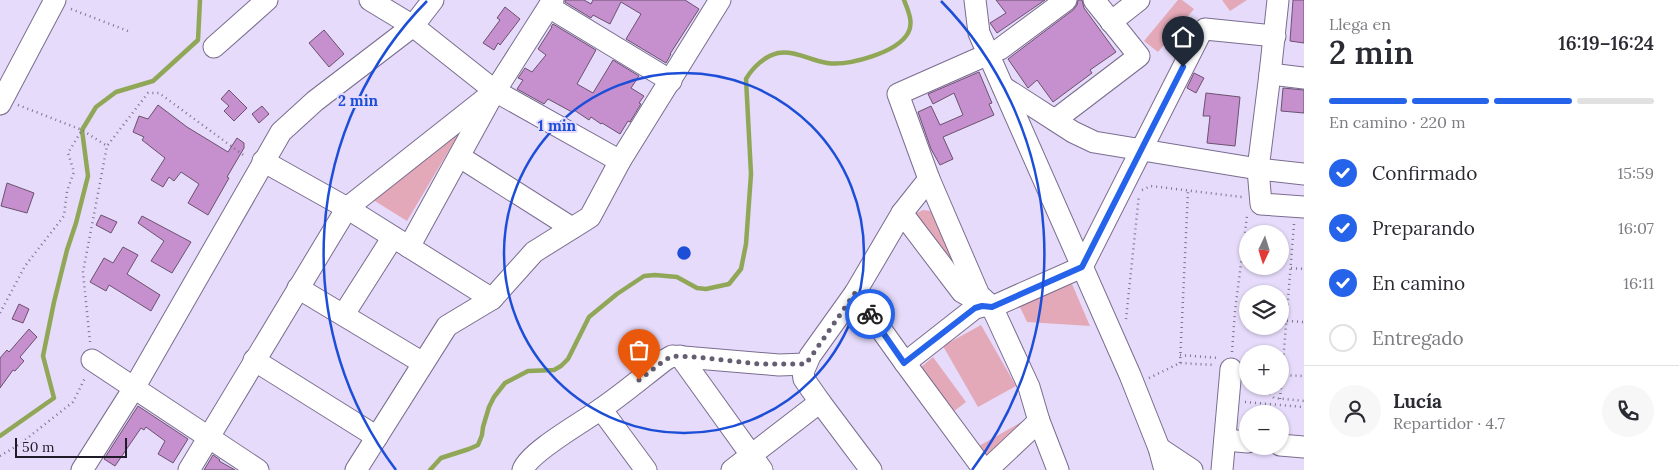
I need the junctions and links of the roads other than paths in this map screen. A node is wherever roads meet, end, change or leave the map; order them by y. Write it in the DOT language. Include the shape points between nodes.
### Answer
graph roads {
  1 [pos="267,0"];
  2 [pos="370,0"];
  3 [pos="433,0"];
  4 [pos="975,0"];
  5 [pos="1066,0"];
  6 [pos="1094,0"];
  7 [pos="1139,0"];
  8 [pos="1278,0"];
  9 [pos="53,1"];
  10 [pos="714,2"];
  11 [pos="551,3"];
  12 [pos="1111,22"];
  13 [pos="412,26"];
  14 [pos="1274,36"];
  15 [pos="214,47"];
  16 [pos="989,54"];
  17 [pos="1270,74"];
  18 [pos="1304,78"];
  19 [pos="671,81"];
  20 [pos="1003,87"];
  21 [pos="495,91"];
  22 [pos="1,100"];
  23 [pos="1055,120"];
  24 [pos="1142,151"];
  25 [pos="460,158"];
  26 [pos="620,162"];
  27 [pos="261,164"];
  28 [pos="1258,169"];
  29 [pos="1304,174"];
  30 [pos="930,179"];
  31 [pos="348,208"];
  32 [pos="902,213"];
  33 [pos="1299,215"];
  34 [pos="572,228"];
  35 [pos="401,242"];
  36 [pos="1082,267"];
  37 [pos="298,288"];
  38 [pos="855,293"];
  39 [pos="492,299"];
  40 [pos="985,301"];
  41 [pos="344,314"];
  42 [pos="680,356"];
  43 [pos="92,360"];
  44 [pos="254,360"];
  45 [pos="423,363"];
  46 [pos="904,363"];
  47 [pos="1227,363"];
  48 [pos="806,364"];
  49 [pos="134,388"];
  50 [pos="820,402"];
  51 [pos="601,409"];
  52 [pos="1039,421"];
  53 [pos="377,437"];
  54 [pos="209,438"];
  55 [pos="1225,440"];
  56 [pos="1239,441"];
  57 [pos="1289,446"];
  58 [pos="1304,447"];
  59 [pos="1159,448"];
  60 [pos="757,462"];
  61 [pos="526,468"];
  62 [pos="82,470"];
  63 [pos="189,470"];
  64 [pos="258,470"];
  65 [pos="356,470"];
  66 [pos="646,470"];
  67 [pos="732,470"];
  68 [pos="871,470"];
  69 [pos="986,470"];
  70 [pos="1058,470"];
  71 [pos="1165,470"];
  72 [pos="1192,470"];
  73 [pos="1222,470"];
  1 -- 15 [label="street"];
  2 -- 13 [label="street"];
  3 -- 13 [label="street"];
  4 -- 16 [label="street" via="980,33"];
  5 -- 16 [label="street" via="1007,45"];
  6 -- 12 [label="street"];
  7 -- 12 [label="street"];
  8 -- 14 [label="street"];
  9 -- 22 [label="street"];
  10 -- 19 [label="street"];
  11 -- 19 [label="street"];
  11 -- 21 [label="street"];
  12 -- 23 [label="street" via="1139,56"];
  13 -- 21 [label="street"];
  13 -- 27 [label="street" via="315,101 281,132"];
  14 -- 17 [label="street"];
  14 -- 24 [label="street" via="1205,29"];
  16 -- 20 [label="street"];
  16 -- 30 [label="street" via="898,94"];
  17 -- 18 [label="street"];
  17 -- 28 [label="street"];
  19 -- 26 [label="street"];
  20 -- 23 [label="street"];
  20 -- 36 [label="street"];
  21 -- 25 [label="street"];
  21 -- 26 [label="street"];
  21 -- 31 [label="street"];
  23 -- 24 [label="street" via="1094,142"];
  24 -- 28 [label="street"];
  24 -- 36 [label="street"];
  25 -- 34 [label="street"];
  25 -- 35 [label="street"];
  26 -- 34 [label="street" via="590,217"];
  27 -- 31 [label="street"];
  27 -- 49 [label="street"];
  28 -- 29 [label="street"];
  28 -- 33 [label="street" via="1261,204"];
  30 -- 32 [label="street"];
  30 -- 40 [label="street"];
  31 -- 35 [label="street"];
  31 -- 37 [label="street"];
  32 -- 38 [label="street"];
  32 -- 40 [label="street" via="962,292"];
  34 -- 39 [label="street" via="534,252"];
  35 -- 39 [label="street"];
  35 -- 41 [label="street"];
  36 -- 40 [label="street"];
  36 -- 59 [label="street"];
  37 -- 41 [label="street"];
  37 -- 44 [label="street"];
  38 -- 46 [label="street"];
  38 -- 48 [label="street"];
  39 -- 45 [label="street" via="446,326"];
  40 -- 46 [label="street"];
  40 -- 52 [label="street" via="1029,387"];
  41 -- 45 [label="street"];
  42 -- 48 [label="street" via="779,365"];
  42 -- 51 [label="street" via="665,360"];
  42 -- 60 [label="street"];
  43 -- 49 [label="street"];
  44 -- 53 [label="street"];
  44 -- 54 [label="street"];
  45 -- 53 [label="street"];
  46 -- 69 [label="street"];
  47 -- 55 [label="street"];
  48 -- 50 [label="street" via="804,379"];
  49 -- 54 [label="street"];
  49 -- 62 [label="street"];
  50 -- 60 [label="street"];
  50 -- 68 [label="street"];
  51 -- 61 [label="street" via="535,454"];
  51 -- 66 [label="street"];
  52 -- 69 [label="street"];
  52 -- 70 [label="street"];
  53 -- 65 [label="street"];
  54 -- 63 [label="street"];
  54 -- 64 [label="street"];
  55 -- 56 [label="street"];
  55 -- 73 [label="street"];
  57 -- 58 [label="street"];
  59 -- 71 [label="street"];
  59 -- 72 [label="street"];
  60 -- 67 [label="street"];
}
